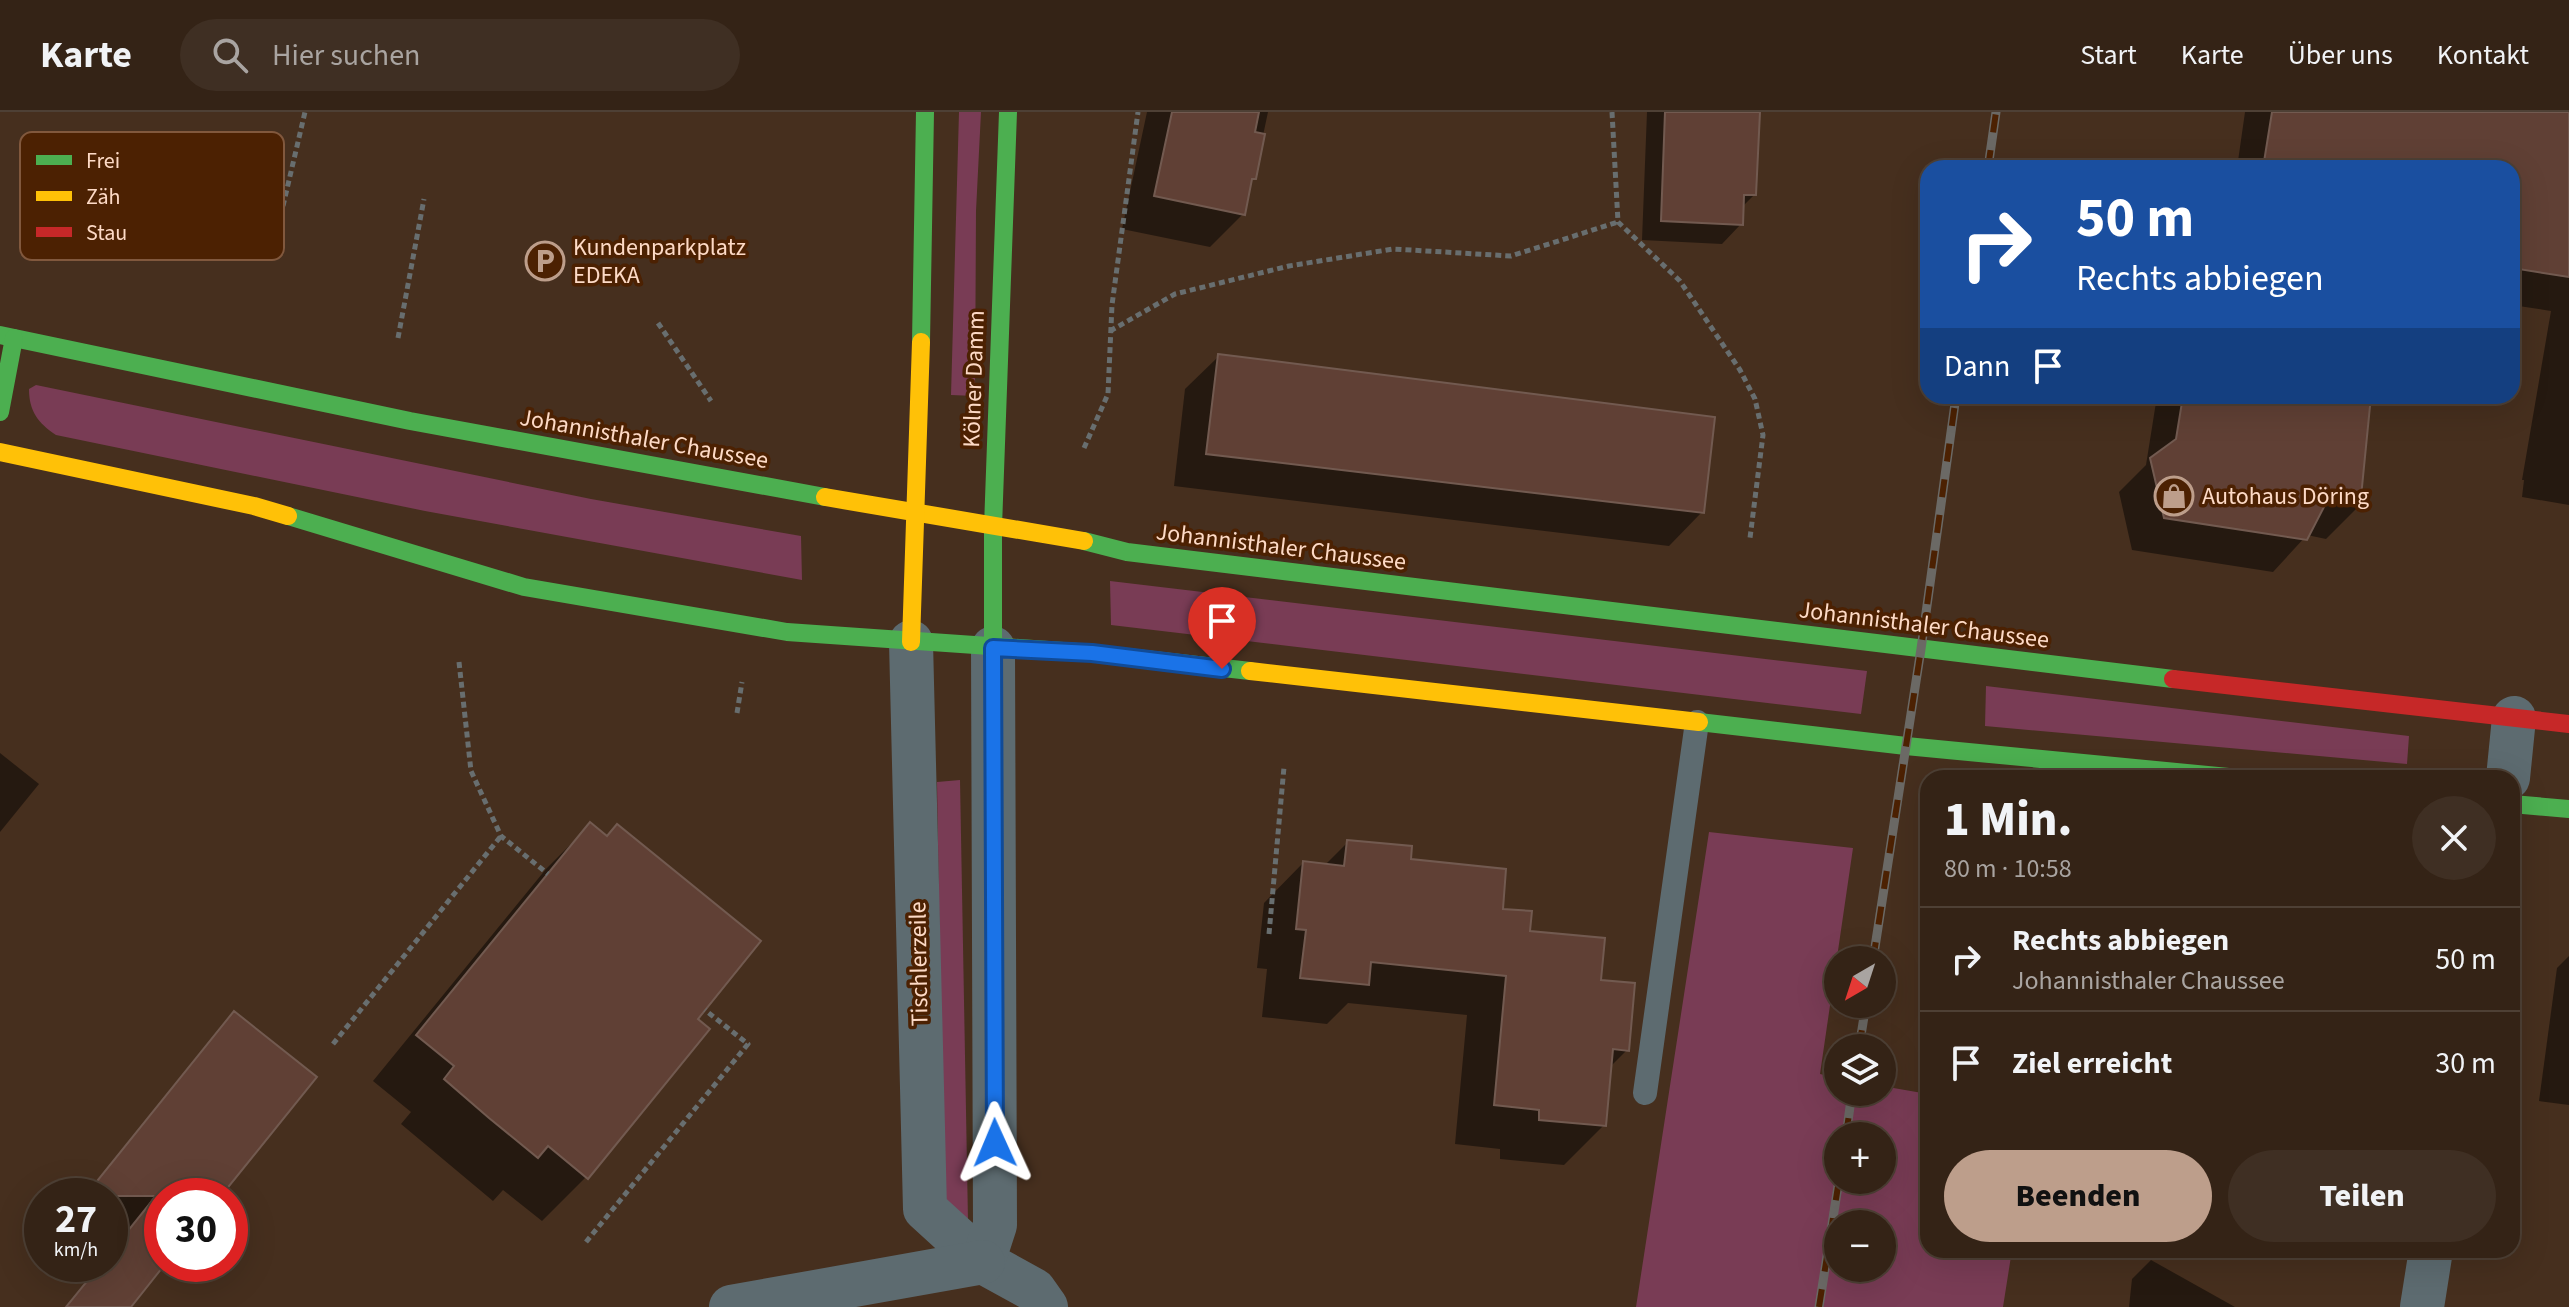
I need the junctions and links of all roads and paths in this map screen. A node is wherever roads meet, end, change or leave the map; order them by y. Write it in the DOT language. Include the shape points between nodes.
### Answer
graph roads {
  1 [pos="305,112"];
  2 [pos="925,112"];
  3 [pos="1008,112"];
  4 [pos="1138,112"];
  5 [pos="1612,112"];
  6 [pos="424,199"];
  7 [pos="284,202"];
  8 [pos="1618,222"];
  9 [pos="658,323"];
  10 [pos="1110,331"];
  11 [pos="7,337"];
  12 [pos="398,338"];
  13 [pos="711,401"];
  14 [pos="0,412"];
  15 [pos="1084,448"];
  16 [pos="0,452"];
  17 [pos="915,514"];
  18 [pos="993,527"];
  19 [pos="1750,538"];
  20 [pos="911,642"];
  21 [pos="993,648"];
  22 [pos="459,662"];
  23 [pos="742,682"];
  24 [pos="737,713"];
  25 [pos="2514,718"];
  26 [pos="1697,722"];
  27 [pos="2569,724"];
  28 [pos="1284,767"];
  29 [pos="2156,770"];
  30 [pos="2509,770"];
  31 [pos="2520,805"];
  32 [pos="2569,809"];
  33 [pos="501,836"];
  34 [pos="548,874"];
  35 [pos="1269,934"];
  36 [pos="705,1010"];
  37 [pos="333,1044"];
  38 [pos="1645,1093"];
  39 [pos="586,1242"];
  40 [pos="2430,1258"];
  41 [pos="983,1262"];
  42 [pos="731,1307"];
  43 [pos="1046,1307"];
  44 [pos="2422,1307"];
  1 -- 7 [label="path"];
  2 -- 17 [label="main road"];
  3 -- 18 [label="main road, Kölner Damm"];
  4 -- 10 [label="path"];
  5 -- 8 [label="path"];
  6 -- 12 [label="path"];
  8 -- 10 [label="path" via="1511,256 1393,249 1289,266 1175,294"];
  8 -- 19 [label="path" via="1680,281 1755,399 1763,435"];
  9 -- 13 [label="path"];
  10 -- 15 [label="path" via="1108,394"];
  11 -- 14 [label="main road"];
  11 -- 17 [label="main road, Johannisthaler Chaussee" via="410,421"];
  16 -- 20 [label="main road" via="254,506 524,587 787,632"];
  17 -- 18 [label="main road, Johannisthaler Chaussee"];
  17 -- 20 [label="main road"];
  18 -- 21 [label="main road, Kölner Damm"];
  18 -- 25 [label="main road, Johannisthaler Chaussee" via="1260,570"];
  20 -- 21 [label="main road"];
  20 -- 41 [label="street, Tischlerzeile" via="925,1209"];
  21 -- 26 [label="main road" via="1092,653"];
  21 -- 41 [label="street" via="995,1225"];
  22 -- 33 [label="path" via="471,771"];
  23 -- 24 [label="path"];
  25 -- 27 [label="main road, Johannisthaler Chaussee"];
  25 -- 30 [label="street"];
  26 -- 29 [label="main road"];
  26 -- 38 [label="lane"];
  28 -- 35 [label="path"];
  31 -- 32 [label="main road"];
  33 -- 34 [label="path"];
  33 -- 37 [label="path"];
  36 -- 39 [label="path" via="748,1044"];
  40 -- 44 [label="street"];
  41 -- 42 [label="street"];
  41 -- 43 [label="street, Tischlerzeile" via="1034,1290"];
}
